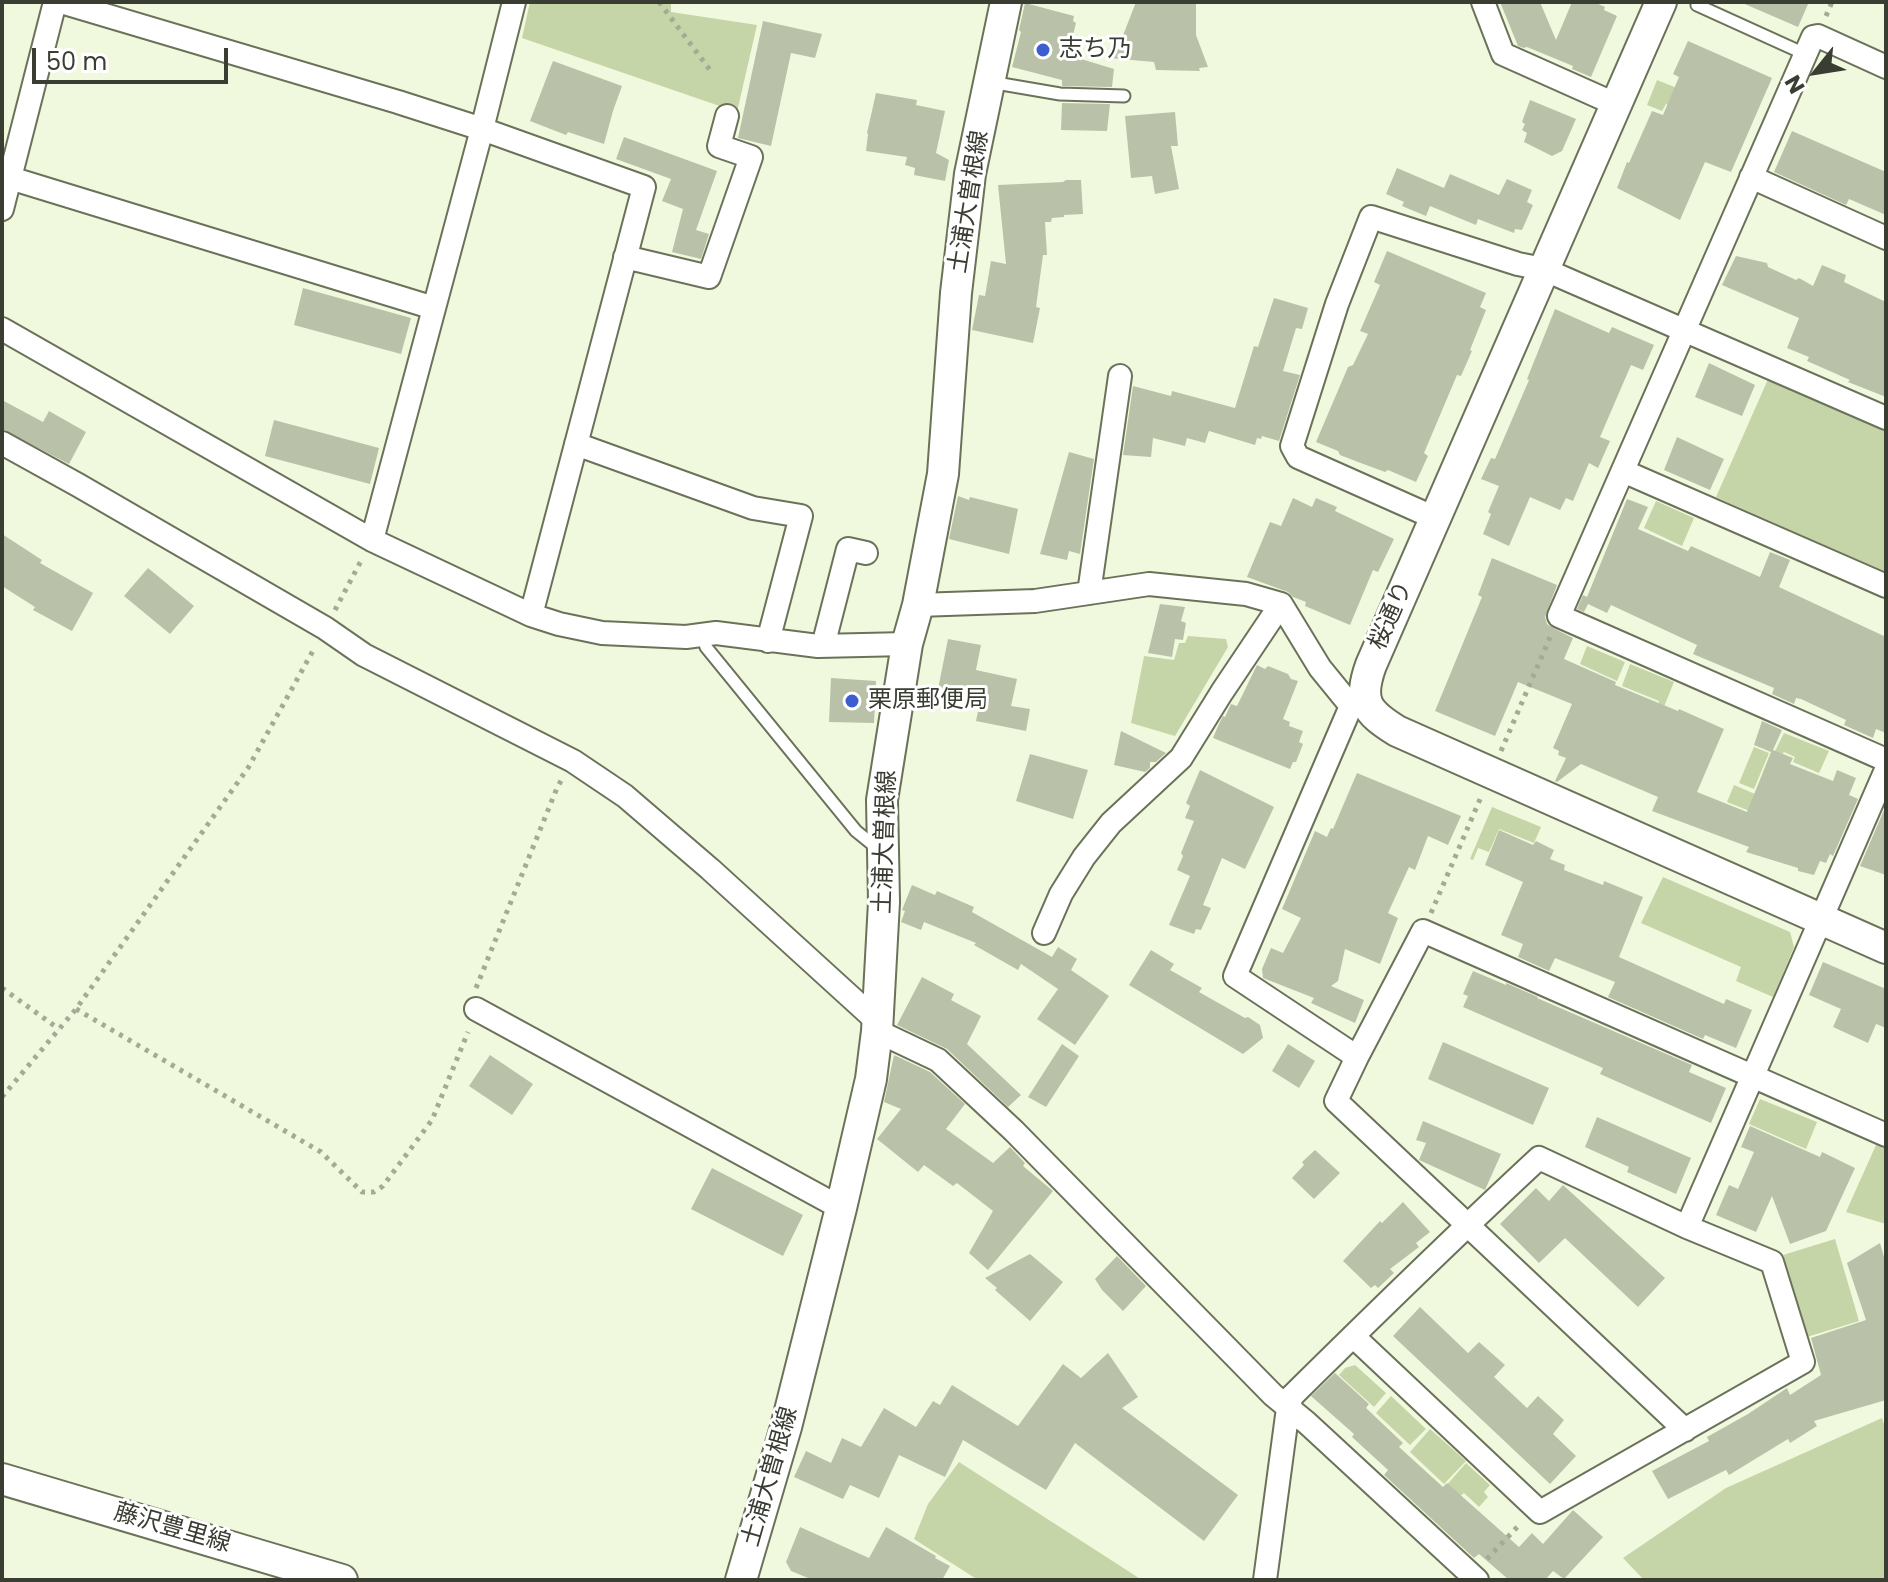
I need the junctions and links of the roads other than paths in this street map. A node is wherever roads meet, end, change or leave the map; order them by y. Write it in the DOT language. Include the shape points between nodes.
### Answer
graph roads {
  1 [pos="58,2"];
  2 [pos="514,2"];
  3 [pos="1006,2"];
  4 [pos="1483,2"];
  5 [pos="1661,2"];
  6 [pos="1698,2"];
  7 [pos="1805,54"];
  8 [pos="1886,67"];
  9 [pos="990,82"];
  10 [pos="1124,96"];
  11 [pos="1615,104"];
  12 [pos="727,116"];
  13 [pos="482,129"];
  14 [pos="1751,177"];
  15 [pos="10,178"];
  16 [pos="2,209"];
  17 [pos="1886,238"];
  18 [pos="625,257"];
  19 [pos="1543,269"];
  20 [pos="434,308"];
  21 [pos="2,329"];
  22 [pos="1684,330"];
  23 [pos="1120,376"];
  24 [pos="1886,418"];
  25 [pos="2,443"];
  26 [pos="576,444"];
  27 [pos="1623,471"];
  28 [pos="1435,518"];
  29 [pos="372,540"];
  30 [pos="866,553"];
  31 [pos="1886,586"];
  32 [pos="1089,593"];
  33 [pos="1281,604"];
  34 [pos="918,605"];
  35 [pos="531,615"];
  36 [pos="702,635"];
  37 [pos="768,641"];
  38 [pos="907,644"];
  39 [pos="823,646"];
  40 [pos="1358,703"];
  41 [pos="1886,760"];
  42 [pos="1886,770"];
  43 [pos="883,853"];
  44 [pos="1820,920"];
  45 [pos="1044,933"];
  46 [pos="1886,948"];
  47 [pos="476,1009"];
  48 [pos="878,1026"];
  49 [pos="1357,1057"];
  50 [pos="1752,1076"];
  51 [pos="1886,1135"];
  52 [pos="841,1208"];
  53 [pos="1467,1225"];
  54 [pos="1687,1227"];
  55 [pos="1353,1336"];
  56 [pos="1288,1408"];
  57 [pos="1685,1430"];
  58 [pos="2,1479"];
  59 [pos="266,1569"];
  60 [pos="1474,1577"];
  61 [pos="342,1580"];
  62 [pos="741,1580"];
  63 [pos="1265,1580"];
  1 -- 13 [label="street"];
  1 -- 15 [label="street"];
  2 -- 13 [label="street"];
  3 -- 9 [label="main road, 土浦大曽根線"];
  4 -- 11 [label="street" via="1503,54"];
  5 -- 11 [label="main road, 桜通り"];
  6 -- 7 [label="lane"];
  7 -- 8 [label="street" via="1818,36"];
  7 -- 14 [label="street"];
  9 -- 10 [label="lane" via="1060,94"];
  9 -- 34 [label="main road, 土浦大曽根線" via="970,174 943,474"];
  11 -- 19 [label="main road, 桜通り"];
  12 -- 18 [label="street" via="719,146 751,157 709,277"];
  13 -- 18 [label="street" via="644,187"];
  13 -- 20 [label="street"];
  14 -- 17 [label="street"];
  14 -- 22 [label="street"];
  15 -- 16 [label="street"];
  15 -- 20 [label="street"];
  18 -- 26 [label="street"];
  19 -- 22 [label="street"];
  19 -- 28 [label="main road, 桜通り"];
  19 -- 28 [label="street" via="1371,217 1292,446 1298,457"];
  20 -- 29 [label="street"];
  21 -- 29 [label="street"];
  22 -- 24 [label="street"];
  22 -- 27 [label="street"];
  23 -- 32 [label="street"];
  25 -- 48 [label="street" via="364,655 573,761 625,796 710,869"];
  26 -- 35 [label="street"];
  26 -- 37 [label="street" via="753,508 801,516"];
  27 -- 31 [label="street"];
  27 -- 41 [label="street" via="1559,616"];
  28 -- 40 [label="main road, 桜通り"];
  29 -- 35 [label="street"];
  30 -- 39 [label="street" via="848,549"];
  32 -- 33 [label="street" via="1149,584 1246,594"];
  32 -- 34 [label="street" via="1035,601"];
  33 -- 40 [label="street" via="1320,668"];
  33 -- 45 [label="street" via="1181,758 1111,823 1084,857"];
  34 -- 38 [label="main road, 土浦大曽根線"];
  35 -- 36 [label="street" via="602,633"];
  36 -- 37 [label="street"];
  36 -- 43 [label="lane" via="706,647 856,831"];
  37 -- 39 [label="street"];
  38 -- 39 [label="street"];
  38 -- 43 [label="main road, 土浦大曽根線" via="882,800"];
  40 -- 44 [label="main road" via="1397,731"];
  40 -- 49 [label="street" via="1235,976"];
  42 -- 44 [label="street"];
  43 -- 48 [label="main road, 土浦大曽根線"];
  44 -- 46 [label="main road"];
  44 -- 50 [label="street"];
  47 -- 52 [label="street"];
  48 -- 52 [label="main road, 土浦大曽根線"];
  48 -- 56 [label="street" via="938,1060"];
  49 -- 50 [label="street" via="1423,931"];
  49 -- 53 [label="street" via="1336,1101"];
  50 -- 51 [label="street"];
  50 -- 54 [label="street"];
  52 -- 62 [label="main road, 土浦大曽根線"];
  53 -- 54 [label="street" via="1539,1158"];
  53 -- 55 [label="street"];
  53 -- 57 [label="street"];
  54 -- 57 [label="street" via="1772,1262 1803,1362"];
  55 -- 56 [label="street" via="1292,1396"];
  55 -- 57 [label="street" via="1540,1512"];
  56 -- 60 [label="street"];
  56 -- 63 [label="street"];
  58 -- 59 [label="main road, 藤沢豊里線"];
  59 -- 61 [label="main road, 藤沢豊里線"];
}
